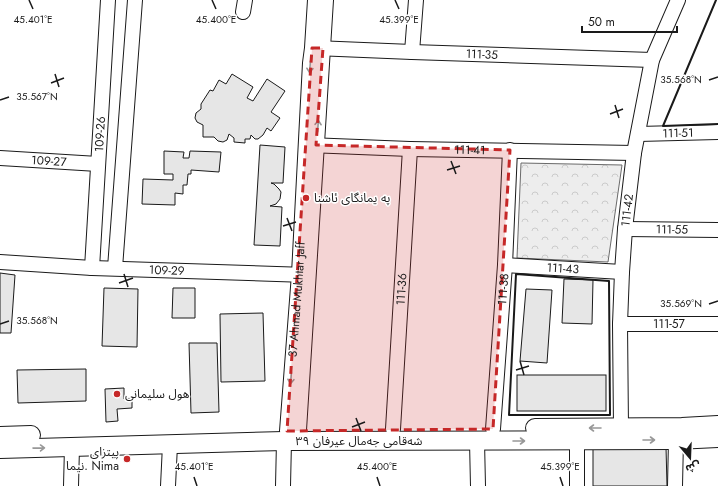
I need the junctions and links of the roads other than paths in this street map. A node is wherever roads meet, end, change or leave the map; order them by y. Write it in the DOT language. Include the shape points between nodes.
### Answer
graph roads {
  1 [pos="108,0"];
  2 [pos="135,0"];
  3 [pos="316,0"];
  4 [pos="326,0"];
  5 [pos="416,0"];
  6 [pos="678,0"];
  7 [pos="318,48"];
  8 [pos="412,52"];
  9 [pos="652,60"];
  10 [pos="718,132"];
  11 [pos="638,134"];
  12 [pos="312,145"];
  13 [pos="410,149"];
  14 [pos="510,150"];
  15 [pos="634,153"];
  16 [pos="0,158"];
  17 [pos="98,164"];
  18 [pos="625,229"];
  19 [pos="718,230"];
  20 [pos="0,262"];
  21 [pos="504,265"];
  22 [pos="92,268"];
  23 [pos="115,268"];
  24 [pos="622,272"];
  25 [pos="304,275"];
  26 [pos="620,324"];
  27 [pos="718,324"];
  28 [pos="718,425"];
  29 [pos="622,428"];
  30 [pos="392,429"];
  31 [pos="493,429"];
  32 [pos="290,434"];
  33 [pos="0,436"];
  34 [pos="718,438"];
  35 [pos="577,440"];
  36 [pos="676,440"];
  37 [pos="477,441"];
  38 [pos="170,444"];
  39 [pos="72,447"];
  40 [pos="0,449"];
  41 [pos="71,486"];
  42 [pos="168,486"];
  43 [pos="283,486"];
  44 [pos="478,486"];
  45 [pos="577,486"];
  46 [pos="675,486"];
  1 -- 17 [label="street, 109-26"];
  2 -- 23 [label="street"];
  3 -- 7 [label="street, 37 Ahmad Mukhtar Jaff"];
  4 -- 7 [label="street, 37 Ahmad Mukhtar Jaff"];
  5 -- 8 [label="street"];
  6 -- 9 [label="street, 111-42"];
  7 -- 8 [label="street, 111-35"];
  7 -- 12 [label="street, 37 Ahmad Mukhtar Jaff" via="310,63"];
  8 -- 9 [label="street, 111-35"];
  9 -- 11 [label="street, 111-42"];
  10 -- 11 [label="street, 111-51"];
  11 -- 15 [label="street, 111-42"];
  12 -- 13 [label="street, 111-41"];
  12 -- 25 [label="street, 37 Ahmad Mukhtar Jaff"];
  13 -- 14 [label="street, 111-41"];
  13 -- 30 [label="street, 111-36"];
  14 -- 15 [label="street, 111-41"];
  14 -- 21 [label="street, 111-38"];
  15 -- 18 [label="street, 111-42"];
  16 -- 17 [label="street, 109-27"];
  17 -- 22 [label="street, 109-26"];
  18 -- 19 [label="street, 111-55"];
  18 -- 24 [label="street, 111-42"];
  20 -- 22 [label="street, 109-29"];
  21 -- 24 [label="street, 111-43"];
  21 -- 31 [label="street, 111-38"];
  22 -- 23 [label="street, 109-29"];
  23 -- 25 [label="street, 109-29"];
  24 -- 26 [label="street, 111-42"];
  25 -- 32 [label="street, 37 Ahmad Mukhtar Jaff"];
  26 -- 27 [label="street, 111-57"];
  26 -- 29 [label="street, 111-42"];
  28 -- 29 [label="main road, شەقامی جەمال عیرفان ٣٩"];
  29 -- 31 [label="main road, شەقامی جەمال عیرفان ٣٩, one-way"];
  30 -- 31 [label="main road, شەقامی جەمال عیرفان ٣٩"];
  30 -- 32 [label="main road, شەقامی جەمال عیرفان ٣٩"];
  32 -- 33 [label="main road, شەقامی جەمال عیرفان ٣٩"];
  32 -- 37 [label="main road, شەقامی جەمال عیرفان ٣٩"];
  32 -- 38 [label="main road, شەقامی جەمال عیرفان ٣٩"];
  32 -- 43 [label="street, 37 Ahmad Mukhtar Jaff"];
  34 -- 36 [label="main road, شەقامی جەمال عیرفان ٣٩"];
  35 -- 36 [label="main road, شەقامی جەمال عیرفان ٣٩, one-way"];
  37 -- 35 [label="main road, شەقامی جەمال عیرفان ٣٩, one-way"];
  35 -- 45 [label="street"];
  36 -- 46 [label="street"];
  37 -- 44 [label="street"];
  38 -- 39 [label="main road, شەقامی جەمال عیرفان ٣٩"];
  38 -- 42 [label="street"];
  40 -- 39 [label="main road, شەقامی جەمال عیرفان ٣٩, one-way"];
  39 -- 41 [label="street"];
}
